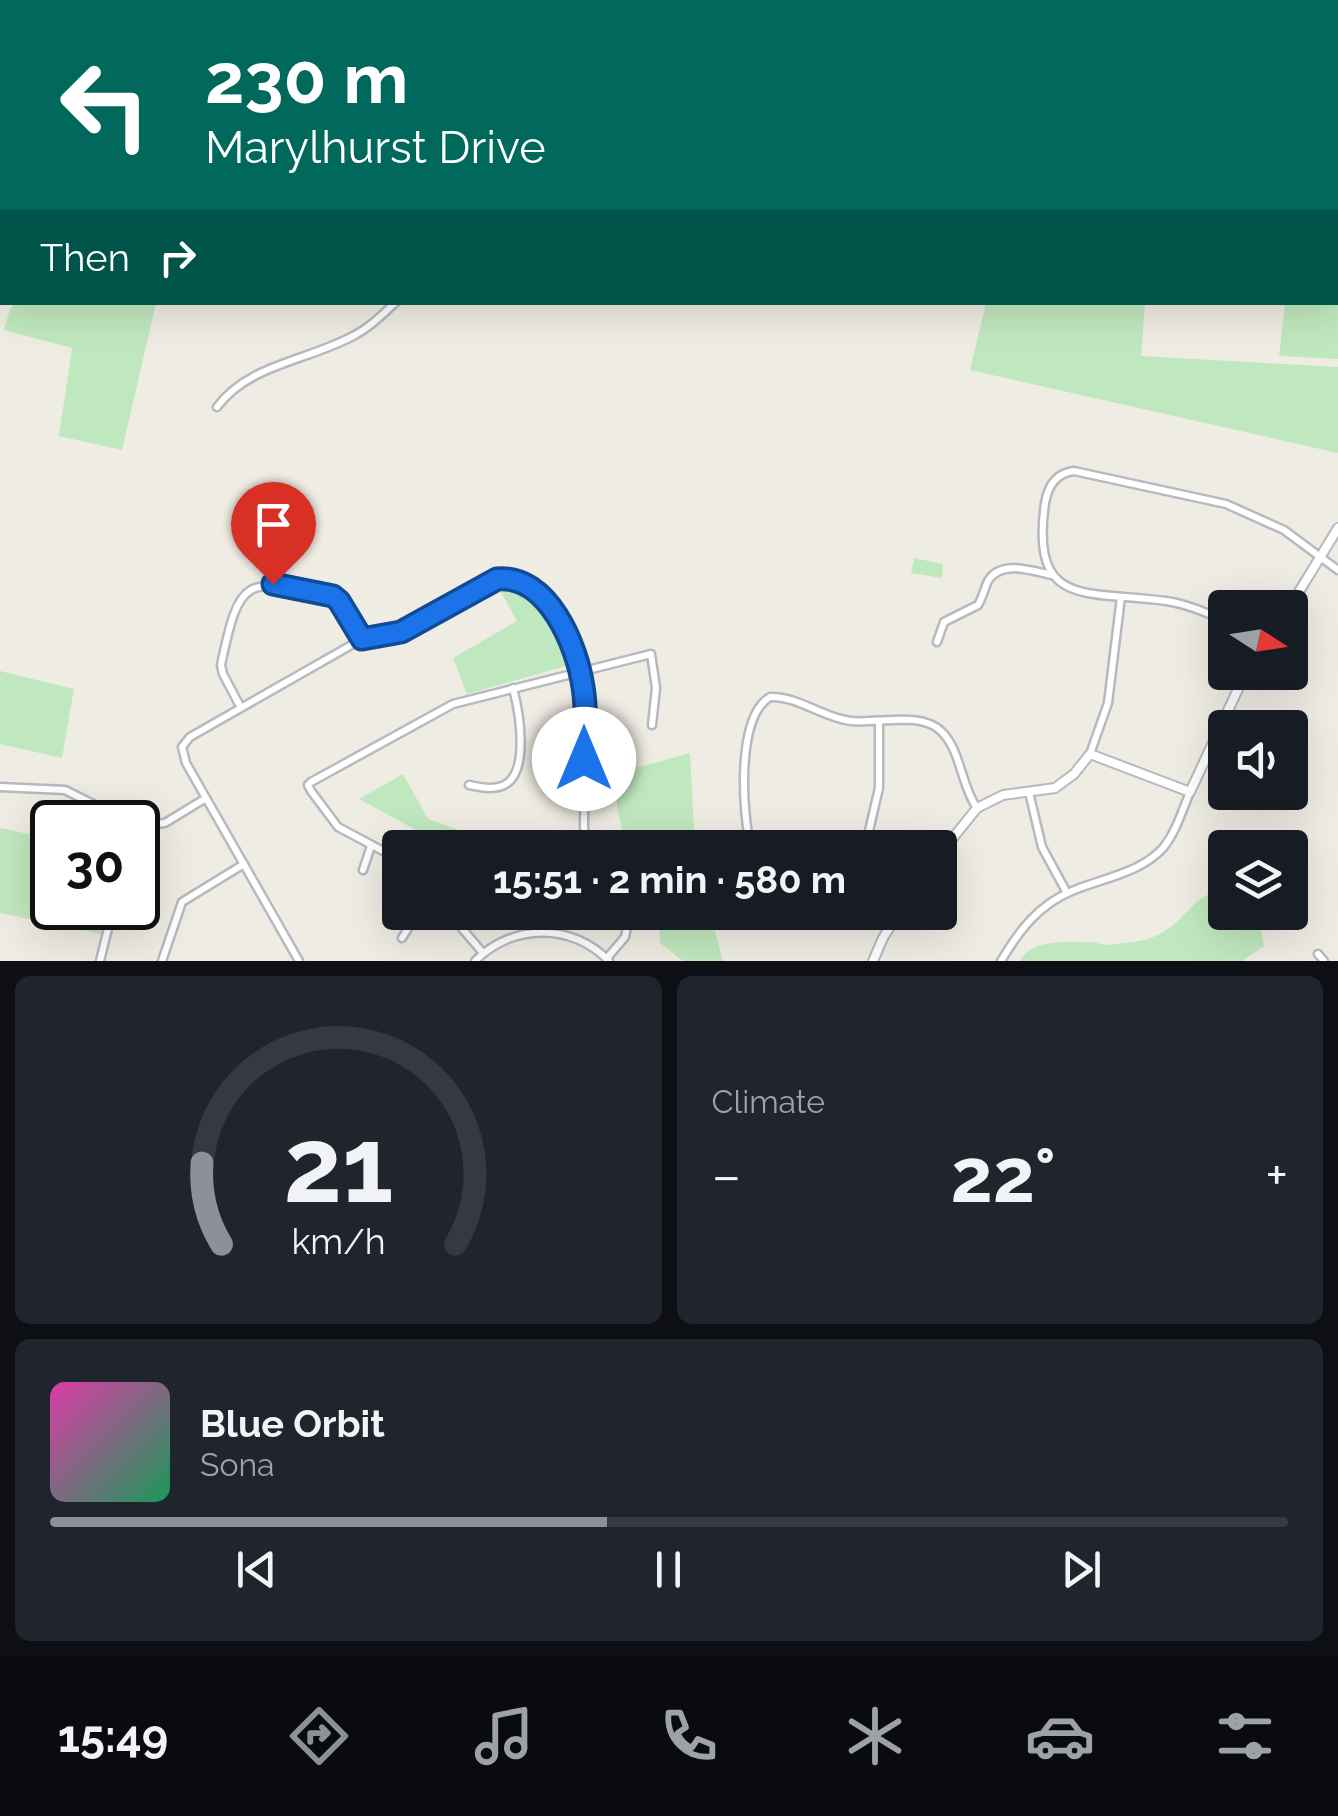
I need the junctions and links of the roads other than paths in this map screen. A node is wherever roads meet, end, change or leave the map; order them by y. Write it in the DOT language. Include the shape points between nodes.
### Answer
graph roads {
  1 [pos="393,305"];
  2 [pos="217,407"];
  3 [pos="1338,528"];
  4 [pos="1322,558"];
  5 [pos="1338,570"];
  6 [pos="1053,575"];
  7 [pos="1301,590"];
  8 [pos="1121,597"];
  9 [pos="1208,615"];
  10 [pos="362,639"];
  11 [pos="938,642"];
  12 [pos="580,671"];
  13 [pos="513,688"];
  14 [pos="1238,690"];
  15 [pos="242,708"];
  16 [pos="880,722"];
  17 [pos="652,725"];
  18 [pos="1090,754"];
  19 [pos="469,786"];
  20 [pos="0,787"];
  21 [pos="1029,792"];
  22 [pos="1190,792"];
  23 [pos="206,798"];
  24 [pos="84,800"];
  25 [pos="977,808"];
  26 [pos="160,823"];
  27 [pos="584,830"];
  28 [pos="746,830"];
  29 [pos="870,830"];
  30 [pos="957,833"];
  31 [pos="371,846"];
  32 [pos="382,851"];
  33 [pos="244,864"];
  34 [pos="363,870"];
  35 [pos="1067,893"];
  36 [pos="108,930"];
  37 [pos="407,930"];
  38 [pos="463,930"];
  39 [pos="626,930"];
  40 [pos="888,930"];
  41 [pos="402,938"];
  42 [pos="483,954"];
  43 [pos="608,959"];
  44 [pos="100,961"];
  45 [pos="162,961"];
  46 [pos="300,961"];
  47 [pos="476,961"];
  48 [pos="873,961"];
  49 [pos="1000,961"];
  1 -- 2 [label="street" via="350,338 244,379"];
  3 -- 4 [label="street"];
  4 -- 5 [label="street"];
  4 -- 6 [label="street" via="1272,524 1226,504 1074,471 1058,476 1046,501 1042,545"];
  4 -- 7 [label="street"];
  6 -- 8 [label="street" via="1077,592"];
  6 -- 11 [label="street" via="1002,569 978,605 946,614"];
  8 -- 9 [label="street" via="1176,603"];
  8 -- 18 [label="street" via="1108,704"];
  10 -- 12 [label="street" via="401,632 486,583 517,580 547,604"];
  10 -- 15 [label="street"];
  10 -- 15 [label="street" via="333,596 273,584 248,592 235,606 221,665"];
  12 -- 13 [label="street"];
  12 -- 17 [label="street" via="651,654"];
  12 -- 27 [label="street"];
  13 -- 19 [label="street" via="520,723 516,772 496,788"];
  13 -- 31 [label="street" via="430,714 311,782 338,826"];
  14 -- 22 [label="street"];
  15 -- 23 [label="street" via="182,747"];
  16 -- 25 [label="street" via="924,722 942,731"];
  16 -- 28 [label="street" via="841,720 785,698 764,700 754,714 745,764"];
  16 -- 29 [label="street" via="880,788"];
  18 -- 21 [label="street" via="1065,782"];
  18 -- 22 [label="street"];
  20 -- 24 [label="street" via="64,790"];
  21 -- 25 [label="street"];
  21 -- 35 [label="street" via="1042,848"];
  22 -- 35 [label="street" via="1174,832 1156,854"];
  23 -- 26 [label="street"];
  23 -- 33 [label="street"];
  25 -- 30 [label="street"];
  31 -- 32 [label="street"];
  31 -- 34 [label="street"];
  33 -- 45 [label="street" via="182,902"];
  33 -- 46 [label="street"];
  35 -- 49 [label="street" via="1032,917"];
  36 -- 44 [label="street"];
  37 -- 41 [label="street"];
  38 -- 42 [label="street"];
  39 -- 43 [label="street"];
  40 -- 48 [label="street"];
  42 -- 43 [label="street" via="510,938 542,932 573,936"];
  42 -- 47 [label="street"];
}
